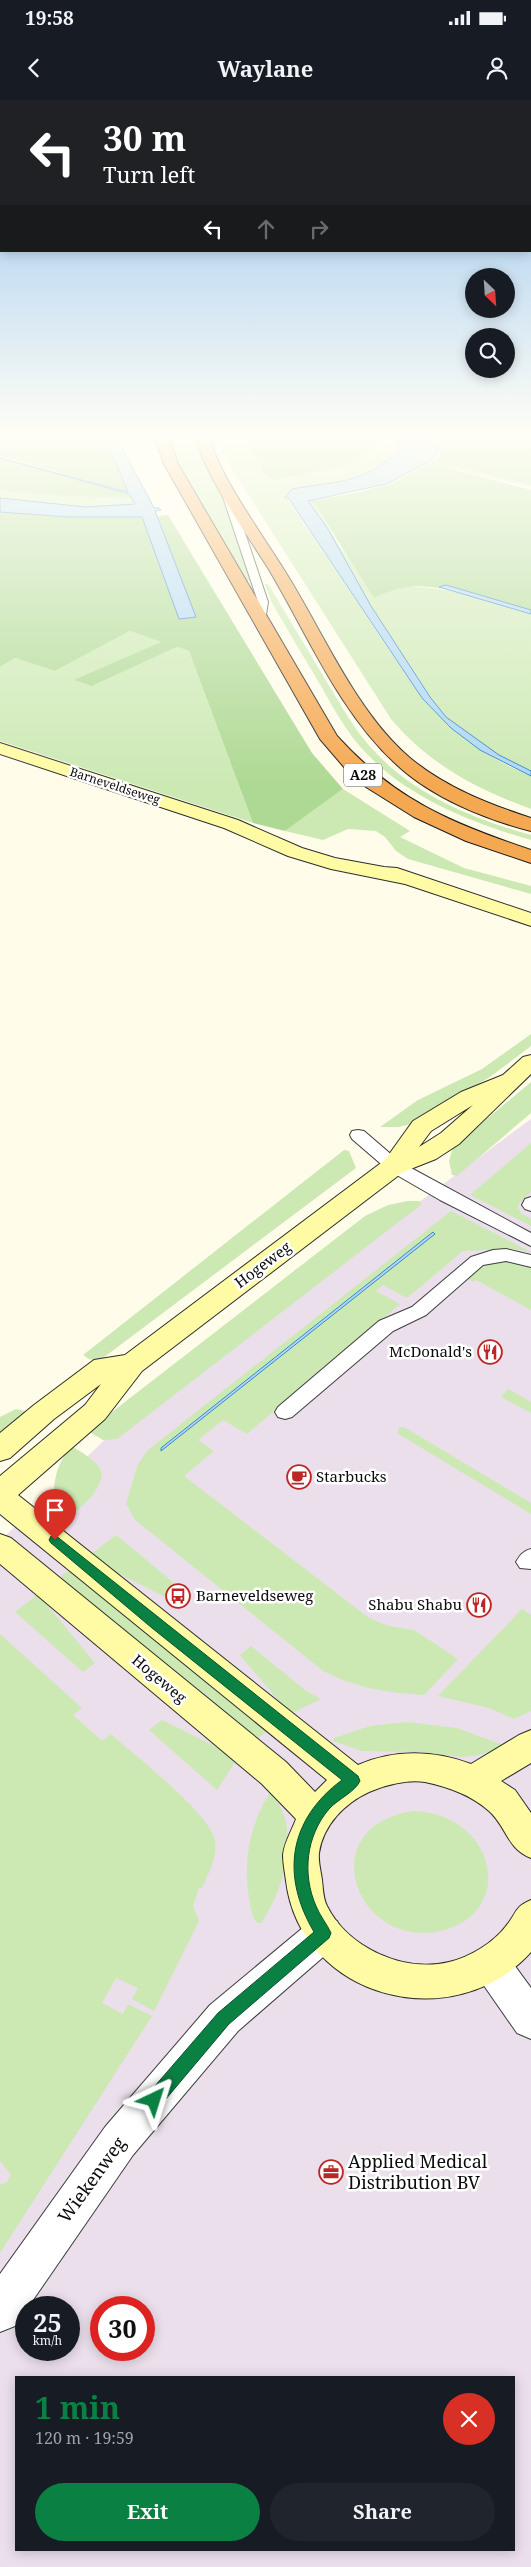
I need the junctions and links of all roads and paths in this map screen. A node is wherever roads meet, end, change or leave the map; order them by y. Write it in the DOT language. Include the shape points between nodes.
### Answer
graph roads {
  1 [pos="223,553"];
  2 [pos="247,553"];
  3 [pos="266,553"];
  4 [pos="261,619"];
  5 [pos="0,748"];
  6 [pos="531,825"];
  7 [pos="531,857"];
  8 [pos="531,920"];
  9 [pos="522,1070"];
  10 [pos="358,1135"];
  11 [pos="394,1166"];
  12 [pos="531,1240"];
  13 [pos="531,1261"];
  14 [pos="132,1364"];
  15 [pos="284,1412"];
  16 [pos="0,1450"];
  17 [pos="0,1493"];
  18 [pos="0,1497"];
  19 [pos="0,1546"];
  20 [pos="531,1746"];
  21 [pos="473,1780"];
  22 [pos="353,1781"];
  23 [pos="315,1815"];
  24 [pos="529,1829"];
  25 [pos="531,1917"];
  26 [pos="324,1933"];
  27 [pos="491,1964"];
  28 [pos="531,2020"];
  29 [pos="0,2311"];
  1 -- 4 [label="highway, A28"];
  2 -- 4 [label="lane" via="263,602"];
  3 -- 6 [label="highway, A28" via="297,603 319,648 380,739 404,762 436,785 485,810"];
  4 -- 7 [label="highway, A28" via="329,739 350,765 417,813"];
  5 -- 8 [label="street, Barneveldseweg" via="231,824 295,852 406,878"];
  9 -- 11 [label="street, Hogeweg" via="487,1107 436,1148"];
  10 -- 11 [label="lane"];
  11 -- 12 [label="lane"];
  11 -- 14 [label="street, Hogeweg"];
  13 -- 15 [label="lane" via="506,1255 477,1261 419,1311 386,1326"];
  14 -- 16 [label="street" via="104,1367"];
  14 -- 17 [label="street, Hogeweg" via="95,1412"];
  18 -- 22 [label="street"];
  19 -- 23 [label="street, Hogeweg" via="274,1773"];
  20 -- 21 [label="street"];
  21 -- 22 [label="street" via="425,1766 400,1766 375,1771"];
  21 -- 24 [label="street" via="502,1799"];
  22 -- 23 [label="street" via="332,1796"];
  23 -- 26 [label="street" via="305,1837 300,1861 302,1886 310,1911"];
  25 -- 27 [label="street" via="512,1947"];
  26 -- 27 [label="street" via="350,1958 384,1975 421,1982 457,1978"];
  26 -- 29 [label="street, Wiekenweg" via="224,2018 143,2112 119,2141"];
  27 -- 28 [label="street"];
}
